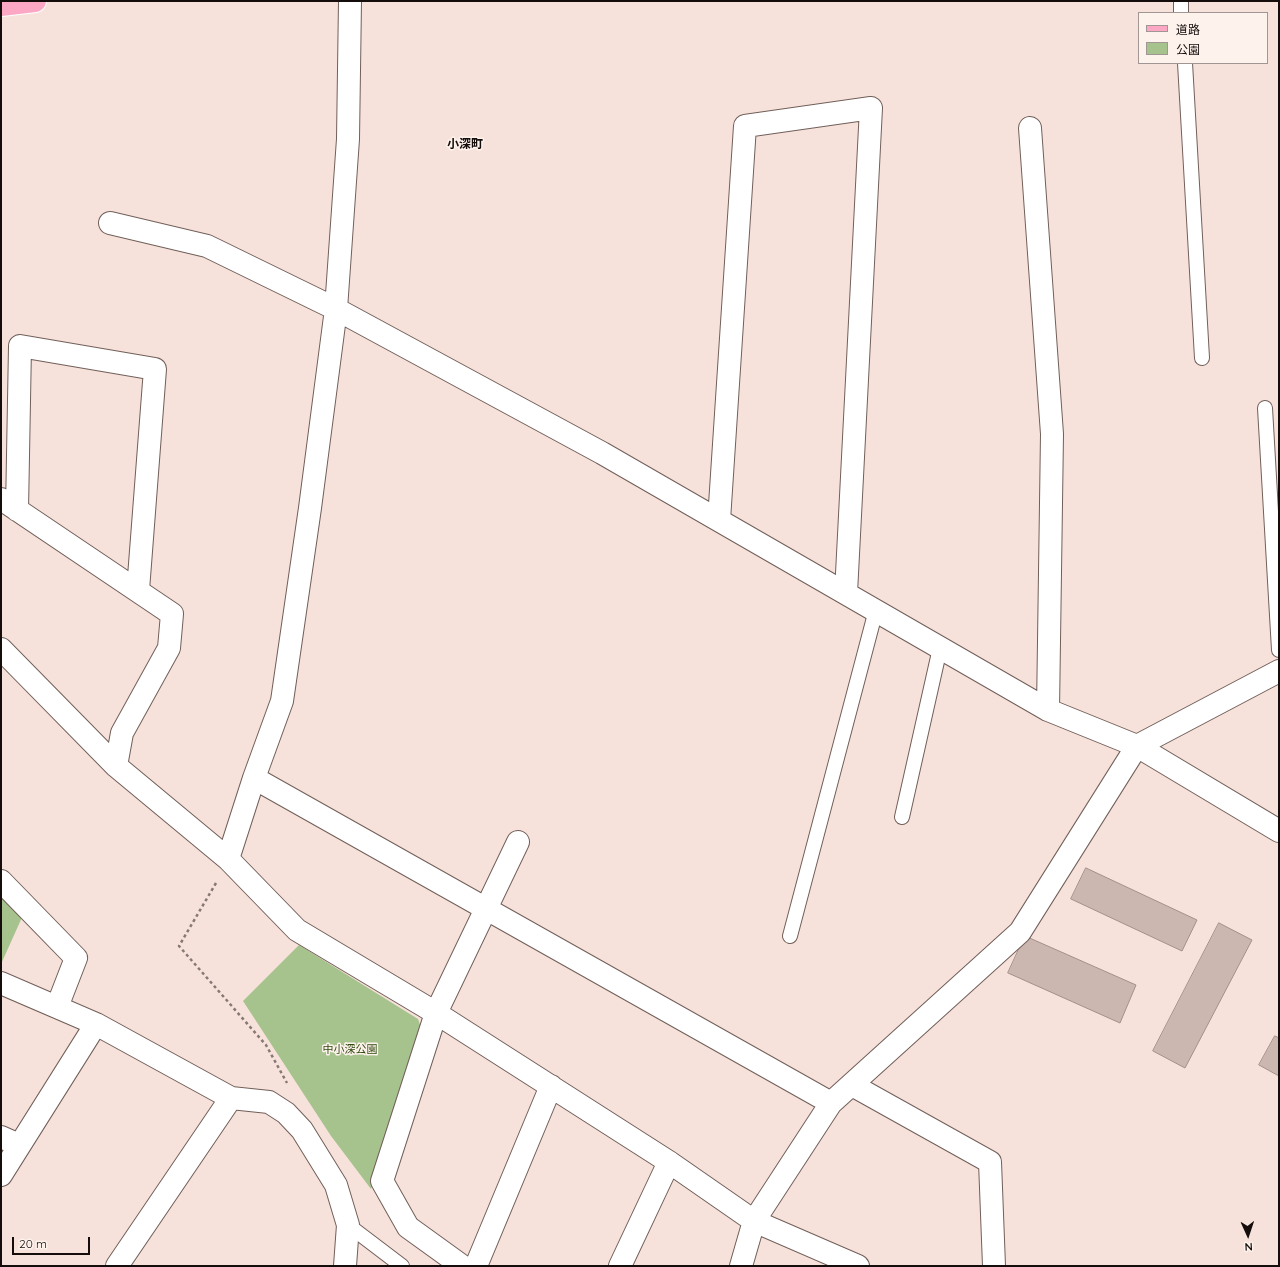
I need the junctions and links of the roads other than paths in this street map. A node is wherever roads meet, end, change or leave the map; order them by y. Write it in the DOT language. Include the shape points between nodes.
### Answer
graph roads {
  1 [pos="35,1"];
  2 [pos="350,1"];
  3 [pos="1181,1"];
  4 [pos="1,5"];
  5 [pos="1182,12"];
  6 [pos="1184,64"];
  7 [pos="1030,128"];
  8 [pos="110,223"];
  9 [pos="336,309"];
  10 [pos="1202,358"];
  11 [pos="1265,408"];
  12 [pos="9,504"];
  13 [pos="719,520"];
  14 [pos="138,590"];
  15 [pos="846,593"];
  16 [pos="876,610"];
  17 [pos="940,648"];
  18 [pos="1,649"];
  19 [pos="1279,650"];
  20 [pos="1279,671"];
  21 [pos="1048,710"];
  22 [pos="1138,746"];
  23 [pos="116,766"];
  24 [pos="254,778"];
  25 [pos="902,817"];
  26 [pos="1279,831"];
  27 [pos="518,842"];
  28 [pos="228,859"];
  29 [pos="1,880"];
  30 [pos="486,909"];
  31 [pos="790,936"];
  32 [pos="1,982"];
  33 [pos="57,1007"];
  34 [pos="436,1013"];
  35 [pos="96,1024"];
  36 [pos="852,1084"];
  37 [pos="551,1086"];
  38 [pos="231,1098"];
  39 [pos="831,1103"];
  40 [pos="10,1141"];
  41 [pos="669,1162"];
  42 [pos="1,1175"];
  43 [pos="754,1221"];
  44 [pos="348,1225"];
  45 [pos="117,1266"];
  46 [pos="345,1266"];
  47 [pos="402,1266"];
  48 [pos="462,1266"];
  49 [pos="476,1266"];
  50 [pos="620,1266"];
  51 [pos="741,1266"];
  52 [pos="858,1266"];
  53 [pos="994,1266"];
  1 -- 4 [label="main road"];
  2 -- 9 [label="street" via="348,139"];
  3 -- 5 [label="lane"];
  6 -- 10 [label="lane"];
  7 -- 21 [label="street" via="1052,434"];
  8 -- 9 [label="street" via="207,246"];
  9 -- 13 [label="street" via="602,453"];
  9 -- 24 [label="street" via="282,701"];
  11 -- 19 [label="lane"];
  12 -- 14 [label="street"];
  12 -- 14 [label="street" via="20,346 155,369"];
  13 -- 15 [label="street"];
  13 -- 15 [label="street" via="745,126 871,108"];
  14 -- 23 [label="street" via="172,614 169,648 122,733"];
  15 -- 16 [label="street"];
  16 -- 17 [label="street"];
  16 -- 31 [label="lane"];
  17 -- 21 [label="street"];
  17 -- 25 [label="lane"];
  18 -- 23 [label="street"];
  20 -- 22 [label="street"];
  21 -- 22 [label="street"];
  22 -- 26 [label="street"];
  22 -- 36 [label="street" via="1020,932"];
  23 -- 28 [label="street"];
  24 -- 28 [label="street"];
  24 -- 30 [label="street"];
  27 -- 30 [label="street"];
  28 -- 34 [label="street" via="297,930"];
  29 -- 33 [label="street" via="76,958"];
  30 -- 34 [label="street"];
  30 -- 39 [label="street"];
  32 -- 33 [label="street"];
  33 -- 35 [label="street"];
  34 -- 37 [label="street"];
  34 -- 48 [label="street" via="382,1181 408,1228"];
  35 -- 38 [label="street"];
  35 -- 40 [label="street"];
  36 -- 39 [label="street"];
  36 -- 53 [label="street" via="990,1162"];
  37 -- 41 [label="street"];
  37 -- 49 [label="street"];
  38 -- 44 [label="street" via="268,1102 286,1113 302,1130 336,1185"];
  38 -- 45 [label="street"];
  39 -- 43 [label="street"];
  40 -- 42 [label="street"];
  41 -- 43 [label="street"];
  41 -- 50 [label="street"];
  43 -- 51 [label="street"];
  43 -- 52 [label="street"];
  44 -- 46 [label="street"];
  44 -- 47 [label="lane"];
}
